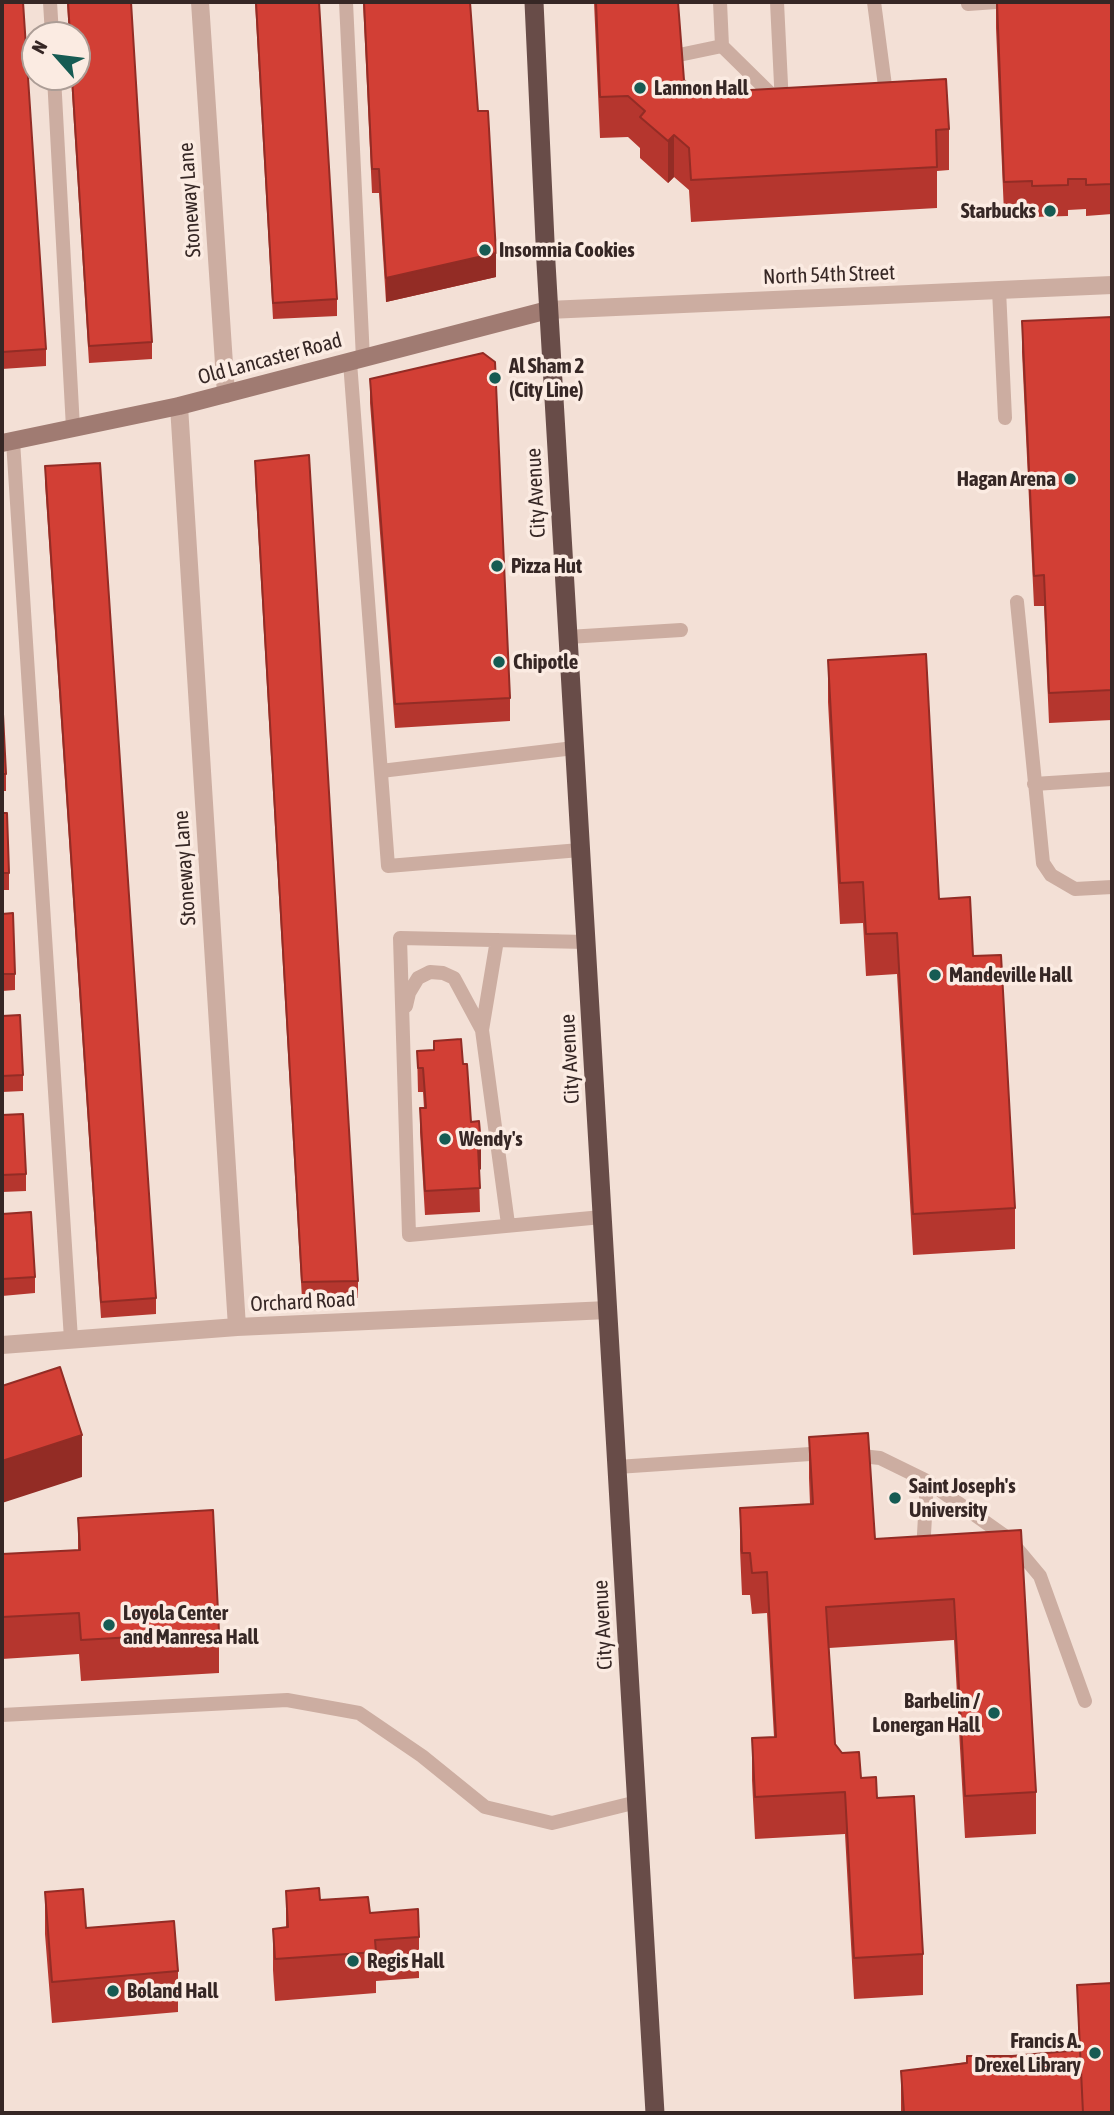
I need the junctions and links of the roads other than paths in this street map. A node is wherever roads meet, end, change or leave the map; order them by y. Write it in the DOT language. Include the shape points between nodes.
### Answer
graph roads {
  1 [pos="50,2"];
  2 [pos="200,2"];
  3 [pos="346,2"];
  4 [pos="534,2"];
  5 [pos="720,2"];
  6 [pos="777,2"];
  7 [pos="874,2"];
  8 [pos="996,2"];
  9 [pos="968,4"];
  10 [pos="51,21"];
  11 [pos="722,46"];
  12 [pos="679,55"];
  13 [pos="55,91"];
  14 [pos="779,102"];
  15 [pos="888,110"];
  16 [pos="792,120"];
  17 [pos="1112,285"];
  18 [pos="999,290"];
  19 [pos="548,310"];
  20 [pos="356,360"];
  21 [pos="226,394"];
  22 [pos="178,406"];
  23 [pos="1005,418"];
  24 [pos="73,428"];
  25 [pos="7,442"];
  26 [pos="1017,602"];
  27 [pos="681,630"];
  28 [pos="568,637"];
  29 [pos="574,748"];
  30 [pos="381,771"];
  31 [pos="1112,779"];
  32 [pos="1034,784"];
  33 [pos="580,850"];
  34 [pos="1112,887"];
  35 [pos="497,940"];
  36 [pos="586,942"];
  37 [pos="403,1024"];
  38 [pos="482,1030"];
  39 [pos="602,1217"];
  40 [pos="508,1224"];
  41 [pos="607,1310"];
  42 [pos="237,1327"];
  43 [pos="71,1339"];
  44 [pos="2,1345"];
  45 [pos="617,1467"];
  46 [pos="927,1481"];
  47 [pos="923,1552"];
  48 [pos="1085,1700"];
  49 [pos="2,1715"];
  50 [pos="636,1802"];
  51 [pos="655,2113"];
  1 -- 10 [label="lane"];
  2 -- 21 [label="street, Stoneway Lane"];
  3 -- 20 [label="lane"];
  4 -- 19 [label="highway, City Avenue"];
  5 -- 11 [label="lane"];
  6 -- 14 [label="lane"];
  7 -- 15 [label="lane"];
  8 -- 9 [label="lane"];
  11 -- 12 [label="lane"];
  11 -- 14 [label="lane"];
  13 -- 24 [label="lane"];
  14 -- 16 [label="lane"];
  17 -- 18 [label="street, North 54th Street"];
  18 -- 19 [label="street, North 54th Street"];
  18 -- 23 [label="lane"];
  19 -- 20 [label="main road, Old Lancaster Road"];
  19 -- 28 [label="highway, City Avenue"];
  20 -- 21 [label="main road, Old Lancaster Road"];
  20 -- 30 [label="lane"];
  21 -- 22 [label="main road, Old Lancaster Road"];
  22 -- 24 [label="main road, Old Lancaster Road"];
  22 -- 42 [label="street, Stoneway Lane"];
  24 -- 25 [label="main road, Old Lancaster Road"];
  25 -- 43 [label="lane"];
  26 -- 32 [label="lane"];
  27 -- 28 [label="lane"];
  28 -- 29 [label="highway, City Avenue"];
  29 -- 30 [label="lane"];
  29 -- 33 [label="highway, City Avenue"];
  30 -- 33 [label="lane" via="388,866"];
  31 -- 32 [label="lane"];
  32 -- 34 [label="lane" via="1044,863 1051,875 1075,888"];
  33 -- 36 [label="highway, City Avenue"];
  35 -- 36 [label="lane"];
  35 -- 37 [label="lane" via="400,939"];
  35 -- 38 [label="lane"];
  36 -- 39 [label="highway, City Avenue"];
  37 -- 38 [label="lane" via="409,993 418,978 430,972 454,978"];
  37 -- 40 [label="lane" via="409,1235"];
  38 -- 40 [label="lane"];
  39 -- 40 [label="lane"];
  39 -- 41 [label="highway, City Avenue"];
  41 -- 42 [label="street, Orchard Road"];
  41 -- 45 [label="highway, City Avenue"];
  42 -- 43 [label="street, Orchard Road"];
  43 -- 44 [label="street, Orchard Road"];
  45 -- 46 [label="lane" via="811,1452 880,1458"];
  45 -- 50 [label="highway, City Avenue"];
  46 -- 47 [label="lane"];
  46 -- 48 [label="lane" via="1009,1539 1040,1576"];
  49 -- 50 [label="lane" via="287,1700 359,1713 485,1807 552,1824"];
  50 -- 51 [label="highway, City Avenue"];
}
